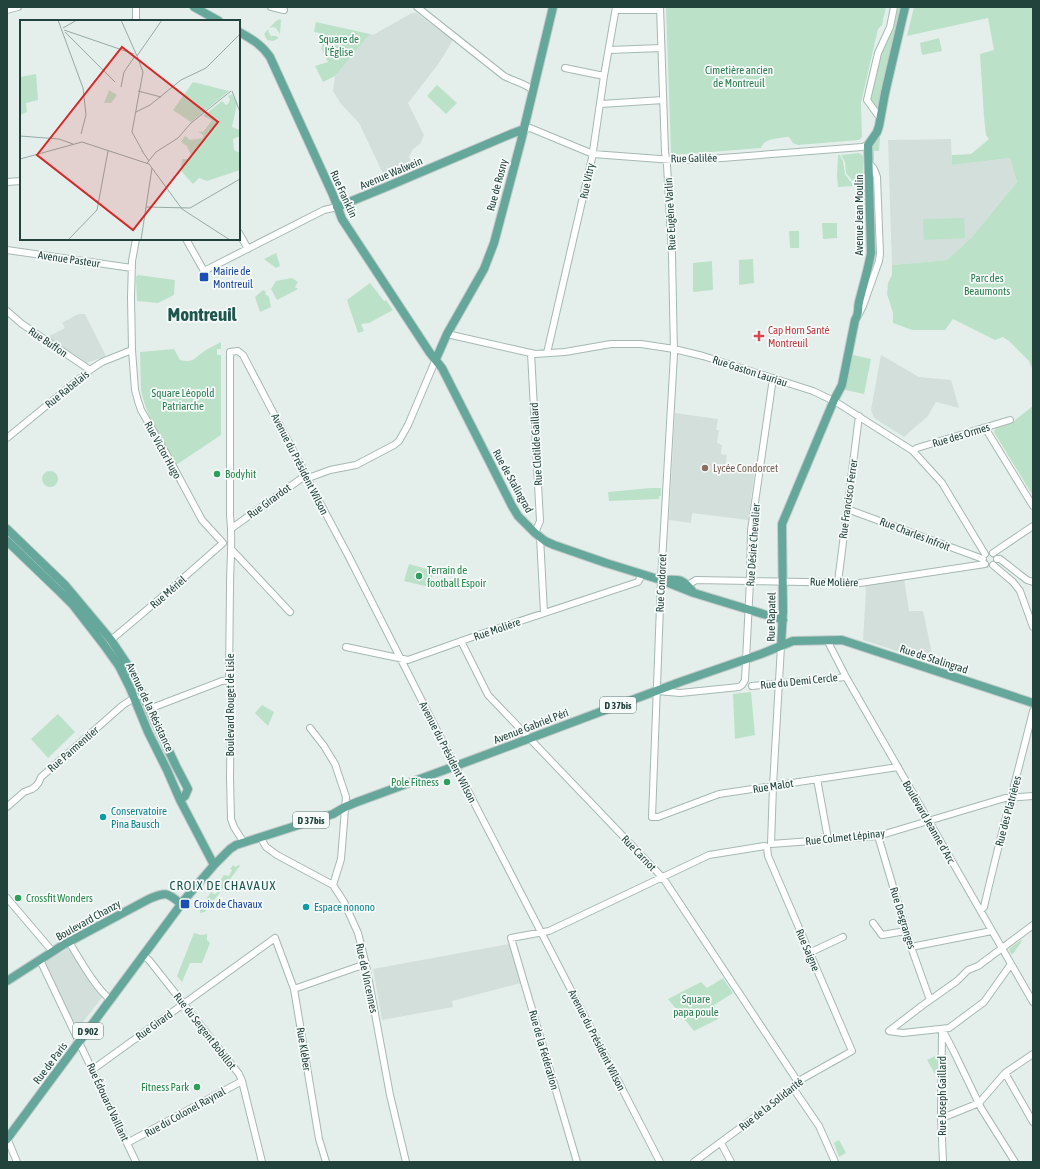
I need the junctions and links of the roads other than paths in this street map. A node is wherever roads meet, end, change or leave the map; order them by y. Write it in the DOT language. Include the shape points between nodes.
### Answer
graph roads {
  1 [pos="18,7"];
  2 [pos="136,7"];
  3 [pos="194,7"];
  4 [pos="271,7"];
  5 [pos="417,7"];
  6 [pos="553,7"];
  7 [pos="894,7"];
  8 [pos="905,7"];
  9 [pos="616,9"];
  10 [pos="660,9"];
  11 [pos="7,10"];
  12 [pos="281,10"];
  13 [pos="136,20"];
  14 [pos="217,20"];
  15 [pos="240,33"];
  16 [pos="661,48"];
  17 [pos="609,50"];
  18 [pos="565,68"];
  19 [pos="604,76"];
  20 [pos="533,90"];
  21 [pos="664,100"];
  22 [pos="601,104"];
  23 [pos="880,118"];
  24 [pos="524,129"];
  25 [pos="868,145"];
  26 [pos="593,154"];
  27 [pos="667,159"];
  28 [pos="20,181"];
  29 [pos="7,182"];
  30 [pos="337,207"];
  31 [pos="240,235"];
  32 [pos="136,240"];
  33 [pos="187,240"];
  34 [pos="7,250"];
  35 [pos="248,250"];
  36 [pos="132,268"];
  37 [pos="7,311"];
  38 [pos="447,334"];
  39 [pos="674,349"];
  40 [pos="132,350"];
  41 [pos="230,352"];
  42 [pos="531,353"];
  43 [pos="547,353"];
  44 [pos="436,359"];
  45 [pos="90,370"];
  46 [pos="773,378"];
  47 [pos="834,400"];
  48 [pos="860,416"];
  49 [pos="1010,420"];
  50 [pos="983,428"];
  51 [pos="7,438"];
  52 [pos="913,451"];
  53 [pos="307,477"];
  54 [pos="1033,506"];
  55 [pos="847,509"];
  56 [pos="230,518"];
  57 [pos="1033,526"];
  58 [pos="8,528"];
  59 [pos="232,528"];
  60 [pos="537,535"];
  61 [pos="7,541"];
  62 [pos="225,543"];
  63 [pos="232,550"];
  64 [pos="993,553"];
  65 [pos="984,559"];
  66 [pos="995,562"];
  67 [pos="230,563"];
  68 [pos="642,575"];
  69 [pos="661,580"];
  70 [pos="750,581"];
  71 [pos="782,581"];
  72 [pos="838,582"];
  73 [pos="1033,582"];
  74 [pos="686,587"];
  75 [pos="748,609"];
  76 [pos="290,612"];
  77 [pos="544,613"];
  78 [pos="782,620"];
  79 [pos="1033,627"];
  80 [pos="111,640"];
  81 [pos="827,640"];
  82 [pos="461,641"];
  83 [pos="781,646"];
  84 [pos="346,647"];
  85 [pos="746,658"];
  86 [pos="400,659"];
  87 [pos="846,677"];
  88 [pos="229,680"];
  89 [pos="779,684"];
  90 [pos="752,686"];
  91 [pos="656,691"];
  92 [pos="143,694"];
  93 [pos="134,698"];
  94 [pos="1033,703"];
  95 [pos="149,709"];
  96 [pos="1033,711"];
  97 [pos="310,728"];
  98 [pos="529,738"];
  99 [pos="455,766"];
  100 [pos="898,767"];
  101 [pos="817,779"];
  102 [pos="773,786"];
  103 [pos="1033,796"];
  104 [pos="1012,798"];
  105 [pos="180,800"];
  106 [pos="345,806"];
  107 [pos="7,807"];
  108 [pos="652,817"];
  109 [pos="929,820"];
  110 [pos="878,836"];
  111 [pos="260,837"];
  112 [pos="828,839"];
  113 [pos="244,843"];
  114 [pos="769,846"];
  115 [pos="214,865"];
  116 [pos="663,878"];
  117 [pos="333,885"];
  118 [pos="7,898"];
  119 [pos="181,904"];
  120 [pos="981,910"];
  121 [pos="873,922"];
  122 [pos="1033,925"];
  123 [pos="906,931"];
  124 [pos="992,931"];
  125 [pos="542,933"];
  126 [pos="843,937"];
  127 [pos="274,938"];
  128 [pos="511,938"];
  129 [pos="69,942"];
  130 [pos="911,947"];
  131 [pos="1002,948"];
  132 [pos="53,952"];
  133 [pos="809,953"];
  134 [pos="144,956"];
  135 [pos="40,960"];
  136 [pos="1011,964"];
  137 [pos="366,965"];
  138 [pos="7,981"];
  139 [pos="294,989"];
  140 [pos="111,1000"];
  141 [pos="930,1000"];
  142 [pos="1033,1002"];
  143 [pos="183,1004"];
  144 [pos="942,1029"];
  145 [pos="79,1042"];
  146 [pos="852,1051"];
  147 [pos="1033,1054"];
  148 [pos="92,1070"];
  149 [pos="1005,1073"];
  150 [pos="242,1081"];
  151 [pos="798,1082"];
  152 [pos="793,1088"];
  153 [pos="979,1103"];
  154 [pos="941,1116"];
  155 [pos="1033,1122"];
  156 [pos="7,1138"];
  157 [pos="128,1143"];
  158 [pos="721,1143"];
  159 [pos="17,1162"];
  160 [pos="136,1162"];
  161 [pos="262,1162"];
  162 [pos="326,1162"];
  163 [pos="405,1162"];
  164 [pos="577,1162"];
  165 [pos="660,1162"];
  166 [pos="694,1162"];
  167 [pos="731,1162"];
  168 [pos="835,1162"];
  169 [pos="943,1162"];
  170 [pos="1015,1162"];
  1 -- 11 [label="street"];
  2 -- 13 [label="street"];
  3 -- 14 [label="main road"];
  4 -- 12 [label="street"];
  5 -- 20 [label="street" via="506,77"];
  6 -- 20 [label="main road, Rue de Rosny"];
  7 -- 23 [label="street" via="890,27 878,53 867,100"];
  8 -- 23 [label="main road"];
  9 -- 10 [label="street"];
  9 -- 17 [label="street, Rue Vitry"];
  10 -- 16 [label="street, Rue Eugène Varlin"];
  15 -- 30 [label="main road, Rue Franklin" via="264,48 270,57"];
  16 -- 17 [label="street"];
  16 -- 21 [label="street, Rue Eugène Varlin"];
  17 -- 19 [label="street, Rue Vitry"];
  18 -- 19 [label="street"];
  19 -- 22 [label="street, Rue Vitry"];
  20 -- 24 [label="main road, Rue de Rosny"];
  21 -- 22 [label="street"];
  21 -- 27 [label="street, Rue Eugène Varlin"];
  22 -- 26 [label="street, Rue Vitry"];
  23 -- 25 [label="main road" via="877,132"];
  24 -- 26 [label="street, Rue Galilée" via="530,128"];
  24 -- 30 [label="main road, Avenue Walwein"];
  24 -- 38 [label="main road, Rue de Rosny" via="494,243 484,269"];
  25 -- 27 [label="street, Rue Galilée" via="709,159"];
  25 -- 47 [label="main road, Avenue Jean Moulin" via="871,253 842,385"];
  26 -- 27 [label="street, Rue Galilée"];
  26 -- 43 [label="street, Rue Vitry"];
  27 -- 39 [label="street, Rue Eugène Varlin"];
  28 -- 29 [label="street"];
  30 -- 35 [label="street, Avenue Walwein" via="324,210"];
  30 -- 44 [label="main road, Rue Franklin" via="342,219"];
  31 -- 35 [label="street"];
  32 -- 36 [label="street, Rue Victor Hugo"];
  33 -- 35 [label="street, Avenue Walwein" via="204,271"];
  34 -- 36 [label="street, Avenue Pasteur"];
  36 -- 40 [label="street, Rue Victor Hugo"];
  37 -- 45 [label="street, Rue Buffon"];
  38 -- 42 [label="street, Rue Gaston Lauriau"];
  38 -- 44 [label="main road, Rue de Rosny"];
  39 -- 43 [label="street, Rue Gaston Lauriau" via="626,343"];
  39 -- 46 [label="street, Rue Gaston Lauriau"];
  39 -- 69 [label="street, Rue Condorcet"];
  40 -- 45 [label="street, Rue Rabelais" via="102,362"];
  40 -- 62 [label="street, Rue Victor Hugo" via="135,390 141,410 202,520"];
  41 -- 53 [label="street, Avenue du Président Wilson" via="238,351 243,354"];
  41 -- 56 [label="street, Boulevard Rouget de Lisle"];
  42 -- 43 [label="street, Rue Gaston Lauriau"];
  42 -- 60 [label="street, Rue Clotilde Gaillard" via="540,521"];
  44 -- 53 [label="street, Rue Girardot" via="399,441 356,465"];
  44 -- 60 [label="main road, Rue de Stalingrad" via="512,506"];
  45 -- 51 [label="street, Rue Rabelais"];
  46 -- 47 [label="street, Rue Gaston Lauriau"];
  46 -- 70 [label="street, Rue Désiré Chevalier" via="751,530"];
  47 -- 48 [label="street, Rue Gaston Lauriau"];
  47 -- 71 [label="main road, Rue Rapatel" via="782,524"];
  48 -- 52 [label="street, Rue Gaston Lauriau"];
  48 -- 55 [label="street, Rue Francisco Ferrer"];
  49 -- 50 [label="street, Rue des Ormes"];
  50 -- 52 [label="street, Rue des Ormes"];
  50 -- 54 [label="street"];
  52 -- 65 [label="street, Rue Gaston Lauriau" via="942,483"];
  53 -- 59 [label="street, Rue Girardot"];
  53 -- 86 [label="street, Avenue du Président Wilson"];
  55 -- 65 [label="street, Rue Charles Infroit"];
  55 -- 72 [label="street, Rue Francisco Ferrer"];
  56 -- 59 [label="street, Boulevard Rouget de Lisle"];
  56 -- 62 [label="street, Boulevard Rouget de Lisle"];
  57 -- 64 [label="street"];
  58 -- 80 [label="main road, Avenue de la Résistance" via="65,585"];
  59 -- 63 [label="street, Boulevard Rouget de Lisle"];
  60 -- 68 [label="main road, Rue de Stalingrad" via="554,545"];
  60 -- 77 [label="street, Rue Clotilde Gaillard"];
  61 -- 93 [label="main road, Avenue de la Résistance" via="73,605 119,666"];
  62 -- 67 [label="street, Boulevard Rouget de Lisle"];
  62 -- 80 [label="street, Rue Mériel"];
  63 -- 67 [label="street, Boulevard Rouget de Lisle"];
  63 -- 76 [label="street"];
  64 -- 65 [label="street" via="990,552"];
  64 -- 66 [label="street" via="996,555"];
  65 -- 66 [label="street" via="989,566"];
  65 -- 72 [label="street, Rue Molière" via="860,583"];
  66 -- 73 [label="street" via="1000,559"];
  66 -- 79 [label="street" via="1020,591"];
  67 -- 88 [label="street, Boulevard Rouget de Lisle"];
  68 -- 69 [label="main road, Rue de Stalingrad"];
  68 -- 77 [label="street, Rue Molière" via="638,582"];
  69 -- 74 [label="main road, Rue de Stalingrad" via="684,581"];
  69 -- 91 [label="street, Rue Condorcet"];
  70 -- 71 [label="street, Rue Molière"];
  70 -- 74 [label="street, Rue Molière" via="696,580"];
  70 -- 75 [label="street, Rue Désiré Chevalier"];
  71 -- 72 [label="street, Rue Molière"];
  71 -- 78 [label="main road, Rue Rapatel"];
  74 -- 75 [label="main road" via="694,593"];
  75 -- 78 [label="main road"];
  75 -- 85 [label="street, Rue Désiré Chevalier"];
  77 -- 82 [label="street, Rue Molière"];
  78 -- 83 [label="main road, Rue Rapatel"];
  80 -- 92 [label="main road, Avenue de la Résistance"];
  81 -- 83 [label="main road, Avenue Gabriel Péri / D 37bis" via="794,641"];
  81 -- 87 [label="street, Boulevard Jeanne d'Arc"];
  81 -- 94 [label="main road, Rue de Stalingrad" via="844,641"];
  82 -- 86 [label="street, Rue Molière" via="408,660"];
  82 -- 98 [label="street, Rue Carnot" via="488,695"];
  83 -- 85 [label="main road, Avenue Gabriel Péri / D 37bis"];
  83 -- 89 [label="street, Rue Rapatel"];
  84 -- 86 [label="street, Rue Molière"];
  85 -- 91 [label="main road, Avenue Gabriel Péri / D 37bis"];
  85 -- 91 [label="street, Rue Désiré Chevalier" via="745,680 742,686 680,693"];
  86 -- 99 [label="street, Avenue du Président Wilson"];
  87 -- 89 [label="street, Rue du Demi Cercle"];
  87 -- 100 [label="street, Boulevard Jeanne d'Arc"];
  88 -- 95 [label="street"];
  88 -- 113 [label="street, Boulevard Rouget de Lisle" via="231,819"];
  89 -- 90 [label="street, Rue du Demi Cercle"];
  89 -- 102 [label="street, Rue Rapatel"];
  91 -- 98 [label="main road, Avenue Gabriel Péri / D 37bis"];
  91 -- 108 [label="street, Rue Condorcet"];
  92 -- 93 [label="street, Rue Parmentier"];
  92 -- 95 [label="main road, Avenue de la Résistance"];
  93 -- 105 [label="main road, Avenue de la Résistance"];
  93 -- 107 [label="street, Rue Parmentier" via="74,747 41,777 36,786 24,792"];
  95 -- 105 [label="main road, Avenue de la Résistance" via="188,789 186,796"];
  96 -- 104 [label="street, Rue des Platrières"];
  97 -- 106 [label="street" via="335,764 346,797"];
  98 -- 99 [label="main road, Avenue Gabriel Péri / D 37bis"];
  98 -- 116 [label="street, Rue Carnot"];
  99 -- 106 [label="main road, Avenue Gabriel Péri / D 37bis"];
  99 -- 125 [label="street, Avenue du Président Wilson"];
  100 -- 101 [label="street, Rue Malot"];
  100 -- 109 [label="street, Boulevard Jeanne d'Arc"];
  101 -- 102 [label="street, Rue Malot"];
  101 -- 112 [label="street"];
  102 -- 108 [label="street, Rue Malot" via="719,794"];
  102 -- 114 [label="street, Rue Rapatel"];
  103 -- 104 [label="street, Rue Colmet Lépinay"];
  104 -- 109 [label="street, Rue Colmet Lépinay"];
  104 -- 120 [label="street, Rue des Platrières"];
  105 -- 115 [label="main road, Avenue de la Résistance"];
  106 -- 111 [label="main road, Avenue Gabriel Péri / D 37bis" via="333,814"];
  106 -- 117 [label="street" via="340,864"];
  109 -- 110 [label="street, Rue Colmet Lépinay"];
  109 -- 120 [label="street, Boulevard Jeanne d'Arc"];
  110 -- 112 [label="street, Rue Colmet Lépinay"];
  110 -- 123 [label="street, Rue Desgranges"];
  111 -- 113 [label="main road, Avenue Gabriel Péri / D 37bis"];
  111 -- 117 [label="street, Rue de Vincennes" via="266,847 277,855"];
  112 -- 114 [label="street, Rue Colmet Lépinay"];
  113 -- 115 [label="main road, Avenue Gabriel Péri" via="230,849"];
  114 -- 116 [label="street, Rue Colmet Lépinay" via="713,854"];
  114 -- 133 [label="street, Rue Saigne" via="768,856"];
  115 -- 119 [label="main road, Rue de Paris"];
  116 -- 125 [label="street, Rue Colmet Lépinay"];
  116 -- 151 [label="street, Rue Carnot"];
  117 -- 137 [label="street, Rue de Vincennes" via="358,933"];
  118 -- 132 [label="street"];
  119 -- 129 [label="main road, Boulevard Chanzy" via="170,895 162,894"];
  119 -- 134 [label="main road, Rue de Paris / D 902"];
  120 -- 124 [label="street, Boulevard Jeanne d'Arc"];
  121 -- 123 [label="street" via="882,935"];
  122 -- 131 [label="street"];
  123 -- 130 [label="street, Rue Desgranges"];
  124 -- 130 [label="street"];
  124 -- 131 [label="street, Boulevard Jeanne d'Arc"];
  125 -- 128 [label="street, Rue Colmet Lépinay"];
  125 -- 165 [label="street, Avenue du Président Wilson"];
  126 -- 133 [label="street"];
  127 -- 139 [label="street, Rue Kléber"];
  127 -- 143 [label="street, Rue Girard"];
  128 -- 164 [label="street, Rue de la Fédération"];
  129 -- 132 [label="main road, Boulevard Chanzy"];
  129 -- 140 [label="street" via="91,976"];
  130 -- 141 [label="street, Rue Desgranges"];
  131 -- 136 [label="street, Boulevard Jeanne d'Arc"];
  131 -- 141 [label="street" via="978,966 968,970"];
  132 -- 135 [label="main road, Boulevard Chanzy"];
  133 -- 146 [label="street, Rue Saigne"];
  134 -- 140 [label="main road, Rue de Paris / D 902"];
  134 -- 143 [label="street, Rue du Sergent Bobillot"];
  135 -- 138 [label="main road, Boulevard Chanzy"];
  135 -- 145 [label="street, Rue Édouard Vaillant"];
  136 -- 142 [label="street, Boulevard Jeanne d'Arc"];
  136 -- 144 [label="street" via="984,1002 949,1028"];
  137 -- 139 [label="street"];
  137 -- 163 [label="street, Rue de Vincennes"];
  139 -- 162 [label="street, Rue Kléber" via="319,1139"];
  140 -- 145 [label="main road, Rue de Paris / D 902"];
  141 -- 144 [label="street" via="889,1031 904,1033"];
  143 -- 148 [label="street, Rue Girard"];
  143 -- 150 [label="street, Rue du Sergent Bobillot"];
  144 -- 153 [label="street"];
  144 -- 154 [label="street, Rue Joseph Gaillard"];
  145 -- 148 [label="street, Rue Édouard Vaillant"];
  145 -- 156 [label="main road, Rue de Paris / D 902"];
  146 -- 151 [label="street, Rue de la Solidarité"];
  147 -- 149 [label="street"];
  148 -- 157 [label="street, Rue Édouard Vaillant"];
  149 -- 153 [label="street"];
  149 -- 155 [label="street"];
  150 -- 157 [label="street, Rue du Colonel Raynal"];
  150 -- 161 [label="street, Rue du Sergent Bobillot"];
  151 -- 152 [label="street, Rue de la Solidarité"];
  152 -- 158 [label="street, Rue de la Solidarité"];
  152 -- 168 [label="street" via="820,1126"];
  153 -- 154 [label="street"];
  153 -- 170 [label="street"];
  154 -- 169 [label="street, Rue Joseph Gaillard"];
  156 -- 159 [label="street"];
  157 -- 160 [label="street, Rue Édouard Vaillant"];
  158 -- 166 [label="street, Rue de la Solidarité"];
  158 -- 167 [label="street"];
}
